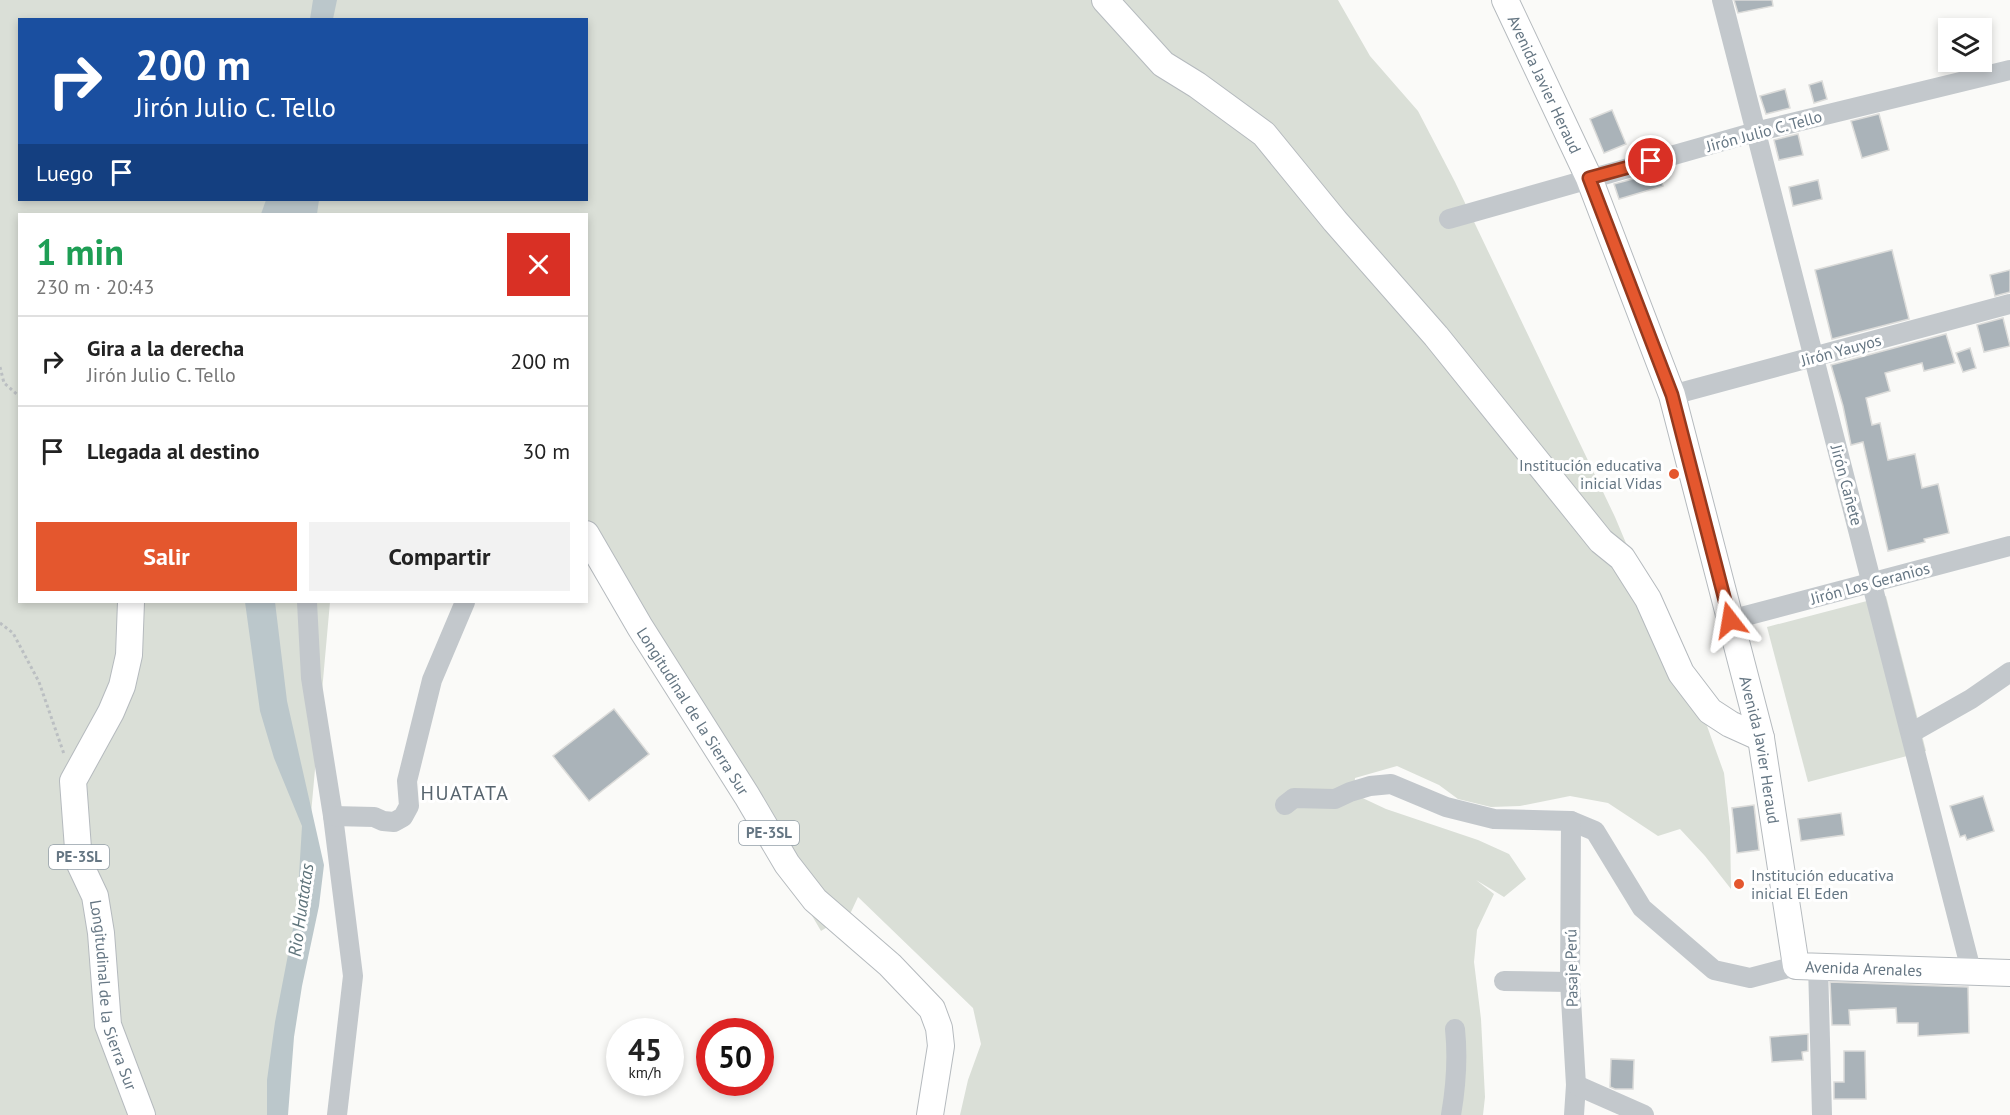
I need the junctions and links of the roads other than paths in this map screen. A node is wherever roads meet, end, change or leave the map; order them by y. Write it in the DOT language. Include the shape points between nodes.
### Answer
graph roads {
  1 [pos="1105,0"];
  2 [pos="1505,0"];
  3 [pos="1722,0"];
  4 [pos="2010,70"];
  5 [pos="1755,132"];
  6 [pos="1589,178"];
  7 [pos="1449,219"];
  8 [pos="2010,304"];
  9 [pos="1812,357"];
  10 [pos="1672,395"];
  11 [pos="588,537"];
  12 [pos="2010,546"];
  13 [pos="1873,583"];
  14 [pos="131,603"];
  15 [pos="308,603"];
  16 [pos="465,603"];
  17 [pos="1730,620"];
  18 [pos="2010,672"];
  19 [pos="1911,734"];
  20 [pos="1761,738"];
  21 [pos="1285,805"];
  22 [pos="333,816"];
  23 [pos="1571,821"];
  24 [pos="1807,966"];
  25 [pos="1971,970"];
  26 [pos="2010,973"];
  27 [pos="1504,981"];
  28 [pos="1570,982"];
  29 [pos="1455,1029"];
  30 [pos="1576,1085"];
  31 [pos="142,1115"];
  32 [pos="337,1115"];
  33 [pos="930,1115"];
  34 [pos="1451,1115"];
  35 [pos="1575,1115"];
  36 [pos="1644,1115"];
  37 [pos="1822,1115"];
  1 -- 20 [label="main road" via="1163,64 1264,134 1436,336 1601,541 1622,558 1648,599 1681,673 1710,711"];
  2 -- 6 [label="main road, Avenida Javier Heraud"];
  3 -- 5 [label="street, Jirón Cañete"];
  4 -- 5 [label="street, Jirón Julio C. Tello"];
  5 -- 6 [label="street, Jirón Julio C. Tello"];
  5 -- 9 [label="street, Jirón Cañete"];
  6 -- 7 [label="street, Jirón Julio C. Tello"];
  6 -- 10 [label="main road, Avenida Javier Heraud"];
  8 -- 9 [label="street, Jirón Yauyos"];
  9 -- 10 [label="street, Jirón Yauyos"];
  9 -- 13 [label="street, Jirón Cañete"];
  10 -- 17 [label="main road, Avenida Javier Heraud"];
  11 -- 33 [label="main road, Longitudinal de la Sierra Sur / PE-3SL" via="787,864 815,900 890,964 932,1009 940,1046"];
  12 -- 13 [label="street, Jirón Los Geranios"];
  13 -- 17 [label="street, Jirón Los Geranios"];
  13 -- 19 [label="street, Jirón Cañete"];
  14 -- 31 [label="main road, Longitudinal de la Sierra Sur / PE-3SL" via="129,655 122,686 73,781 79,862 95,896 101,933 108,1025"];
  15 -- 22 [label="street" via="311,678"];
  16 -- 22 [label="street" via="432,680 407,781 408,806 403,817 394,822 374,817"];
  17 -- 20 [label="main road, Avenida Javier Heraud"];
  18 -- 19 [label="street"];
  19 -- 25 [label="street, Jirón Cañete"];
  20 -- 24 [label="main road, Avenida Javier Heraud"];
  21 -- 23 [label="street" via="1294,798 1335,799 1370,786 1391,784 1446,807 1494,819"];
  22 -- 32 [label="street" via="353,976"];
  23 -- 24 [label="street, Avenida Arenales" via="1595,831 1642,908 1714,970 1750,978"];
  23 -- 28 [label="street, Pasaje Perú"];
  24 -- 25 [label="main road, Avenida Arenales"];
  24 -- 37 [label="street"];
  25 -- 26 [label="main road, Avenida Arenales"];
  27 -- 28 [label="street"];
  28 -- 30 [label="street, Pasaje Perú"];
  29 -- 34 [label="street" via="1456,1086"];
  30 -- 35 [label="street, Pasaje Perú"];
  30 -- 36 [label="street"];
}
